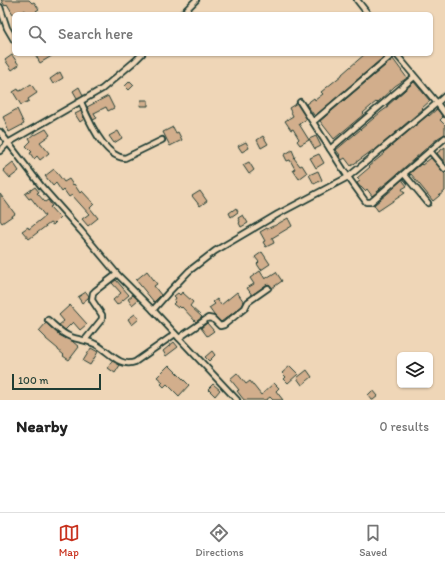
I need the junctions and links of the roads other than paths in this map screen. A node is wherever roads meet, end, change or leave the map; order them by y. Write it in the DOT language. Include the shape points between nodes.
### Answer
graph roads {
  1 [pos="196,0"];
  2 [pos="357,0"];
  3 [pos="0,7"];
  4 [pos="184,12"];
  5 [pos="366,12"];
  6 [pos="12,36"];
  7 [pos="140,56"];
  8 [pos="391,56"];
  9 [pos="398,56"];
  10 [pos="414,77"];
  11 [pos="445,96"];
  12 [pos="81,102"];
  13 [pos="300,102"];
  14 [pos="437,103"];
  15 [pos="445,114"];
  16 [pos="313,122"];
  17 [pos="0,132"];
  18 [pos="445,138"];
  19 [pos="162,140"];
  20 [pos="8,143"];
  21 [pos="330,149"];
  22 [pos="0,151"];
  23 [pos="430,151"];
  24 [pos="445,169"];
  25 [pos="404,174"];
  26 [pos="348,177"];
  27 [pos="428,203"];
  28 [pos="117,274"];
  29 [pos="268,288"];
  30 [pos="153,310"];
  31 [pos="48,320"];
  32 [pos="175,334"];
  33 [pos="179,338"];
  34 [pos="85,340"];
  35 [pos="237,400"];
  1 -- 4 [label="street"];
  2 -- 5 [label="street"];
  3 -- 6 [label="street"];
  7 -- 12 [label="street" via="102,89"];
  8 -- 16 [label="street"];
  9 -- 10 [label="street"];
  10 -- 14 [label="street"];
  10 -- 21 [label="street"];
  11 -- 14 [label="street"];
  12 -- 19 [label="street" via="101,140 119,156 126,158"];
  12 -- 20 [label="street"];
  13 -- 16 [label="street"];
  14 -- 15 [label="street"];
  14 -- 26 [label="street"];
  16 -- 21 [label="street"];
  17 -- 20 [label="street"];
  18 -- 23 [label="street"];
  20 -- 22 [label="street"];
  20 -- 28 [label="street" via="42,187"];
  21 -- 26 [label="street"];
  23 -- 24 [label="street"];
  23 -- 25 [label="street"];
  25 -- 26 [label="street" via="369,203 364,201"];
  25 -- 27 [label="street"];
  26 -- 30 [label="street" via="215,251 189,271"];
  28 -- 30 [label="street"];
  28 -- 34 [label="street" via="93,294 92,300 102,319"];
  29 -- 33 [label="street" via="248,302 245,308 224,325 220,326 208,318"];
  30 -- 32 [label="street"];
  31 -- 34 [label="street" via="66,335"];
  32 -- 33 [label="street"];
  32 -- 34 [label="street" via="135,362 127,364"];
  33 -- 35 [label="street"];
}
